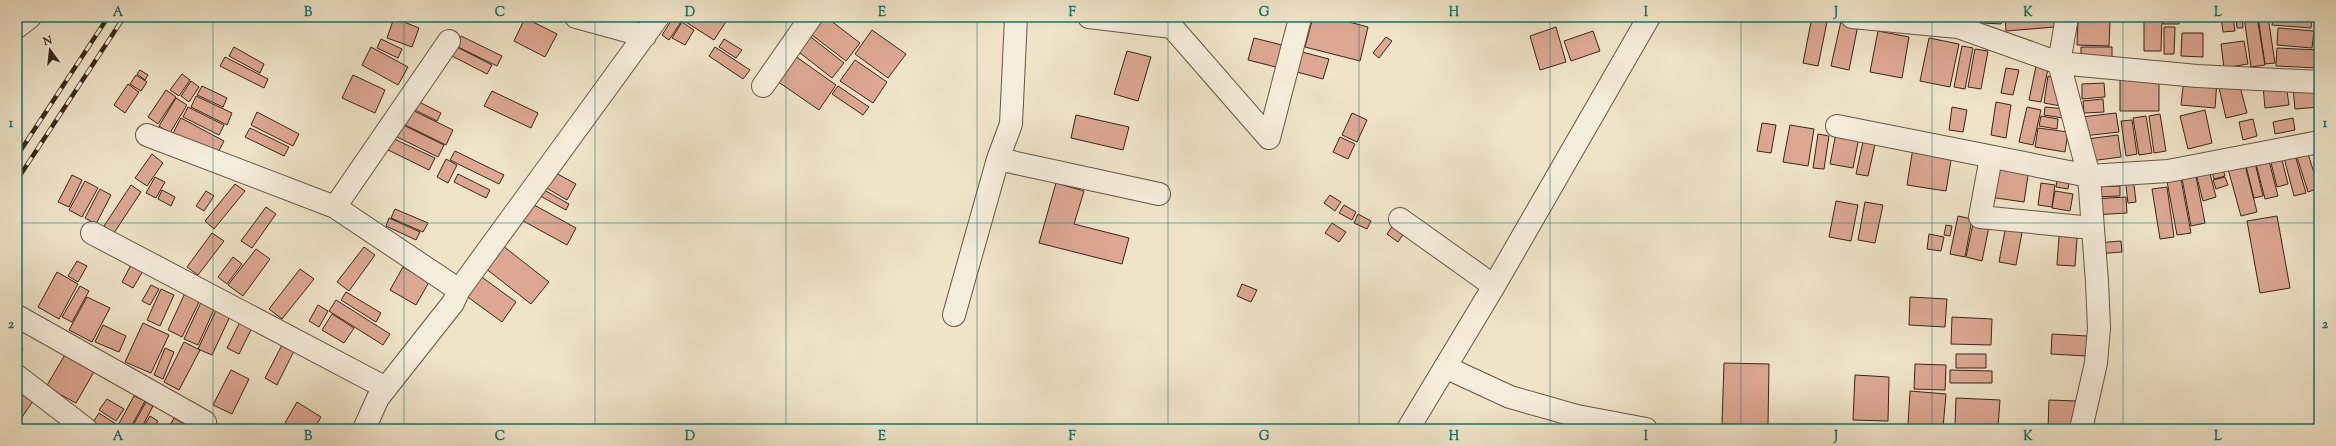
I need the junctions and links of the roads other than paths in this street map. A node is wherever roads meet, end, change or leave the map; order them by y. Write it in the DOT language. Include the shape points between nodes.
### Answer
graph roads {
  1 [pos="30,17"];
  2 [pos="576,17"];
  3 [pos="658,17"];
  4 [pos="810,17"];
  5 [pos="1016,17"];
  6 [pos="1088,17"];
  7 [pos="1649,17"];
  8 [pos="1852,17"];
  9 [pos="2067,17"];
  10 [pos="1299,22"];
  11 [pos="1957,22"];
  12 [pos="17,27"];
  13 [pos="645,36"];
  14 [pos="449,41"];
  15 [pos="2059,63"];
  16 [pos="2319,82"];
  17 [pos="763,86"];
  18 [pos="1837,126"];
  19 [pos="147,135"];
  20 [pos="2319,142"];
  21 [pos="1991,157"];
  22 [pos="998,159"];
  23 [pos="2089,176"];
  24 [pos="1159,194"];
  25 [pos="335,207"];
  26 [pos="1400,219"];
  27 [pos="2092,228"];
  28 [pos="92,233"];
  29 [pos="1494,286"];
  30 [pos="459,290"];
  31 [pos="954,315"];
  32 [pos="17,316"];
  33 [pos="1445,367"];
  34 [pos="17,376"];
  35 [pos="386,388"];
  36 [pos="208,427"];
  37 [pos="86,429"];
  38 [pos="364,429"];
  39 [pos="1408,429"];
  40 [pos="1646,429"];
  41 [pos="2081,429"];
  1 -- 12 [label="street"];
  2 -- 13 [label="street"];
  3 -- 13 [label="street"];
  4 -- 17 [label="street"];
  5 -- 22 [label="street" via="1011,124"];
  6 -- 10 [label="street" via="1172,27 1269,138"];
  7 -- 29 [label="street"];
  8 -- 11 [label="street"];
  9 -- 15 [label="street"];
  11 -- 15 [label="street"];
  13 -- 30 [label="street"];
  14 -- 25 [label="street"];
  15 -- 16 [label="street" via="2197,76"];
  15 -- 23 [label="street"];
  18 -- 21 [label="street"];
  19 -- 25 [label="street"];
  20 -- 23 [label="street" via="2168,171"];
  21 -- 23 [label="street"];
  21 -- 27 [label="street" via="1980,217"];
  22 -- 24 [label="street"];
  22 -- 31 [label="street"];
  23 -- 27 [label="street"];
  25 -- 30 [label="street"];
  26 -- 29 [label="street"];
  27 -- 41 [label="street" via="2099,328 2096,363"];
  28 -- 35 [label="street"];
  29 -- 33 [label="street"];
  30 -- 35 [label="street" via="454,303"];
  32 -- 36 [label="street"];
  33 -- 39 [label="street"];
  33 -- 40 [label="street" via="1510,397 1576,416"];
  34 -- 37 [label="street"];
  35 -- 38 [label="street" via="378,398"];
}
